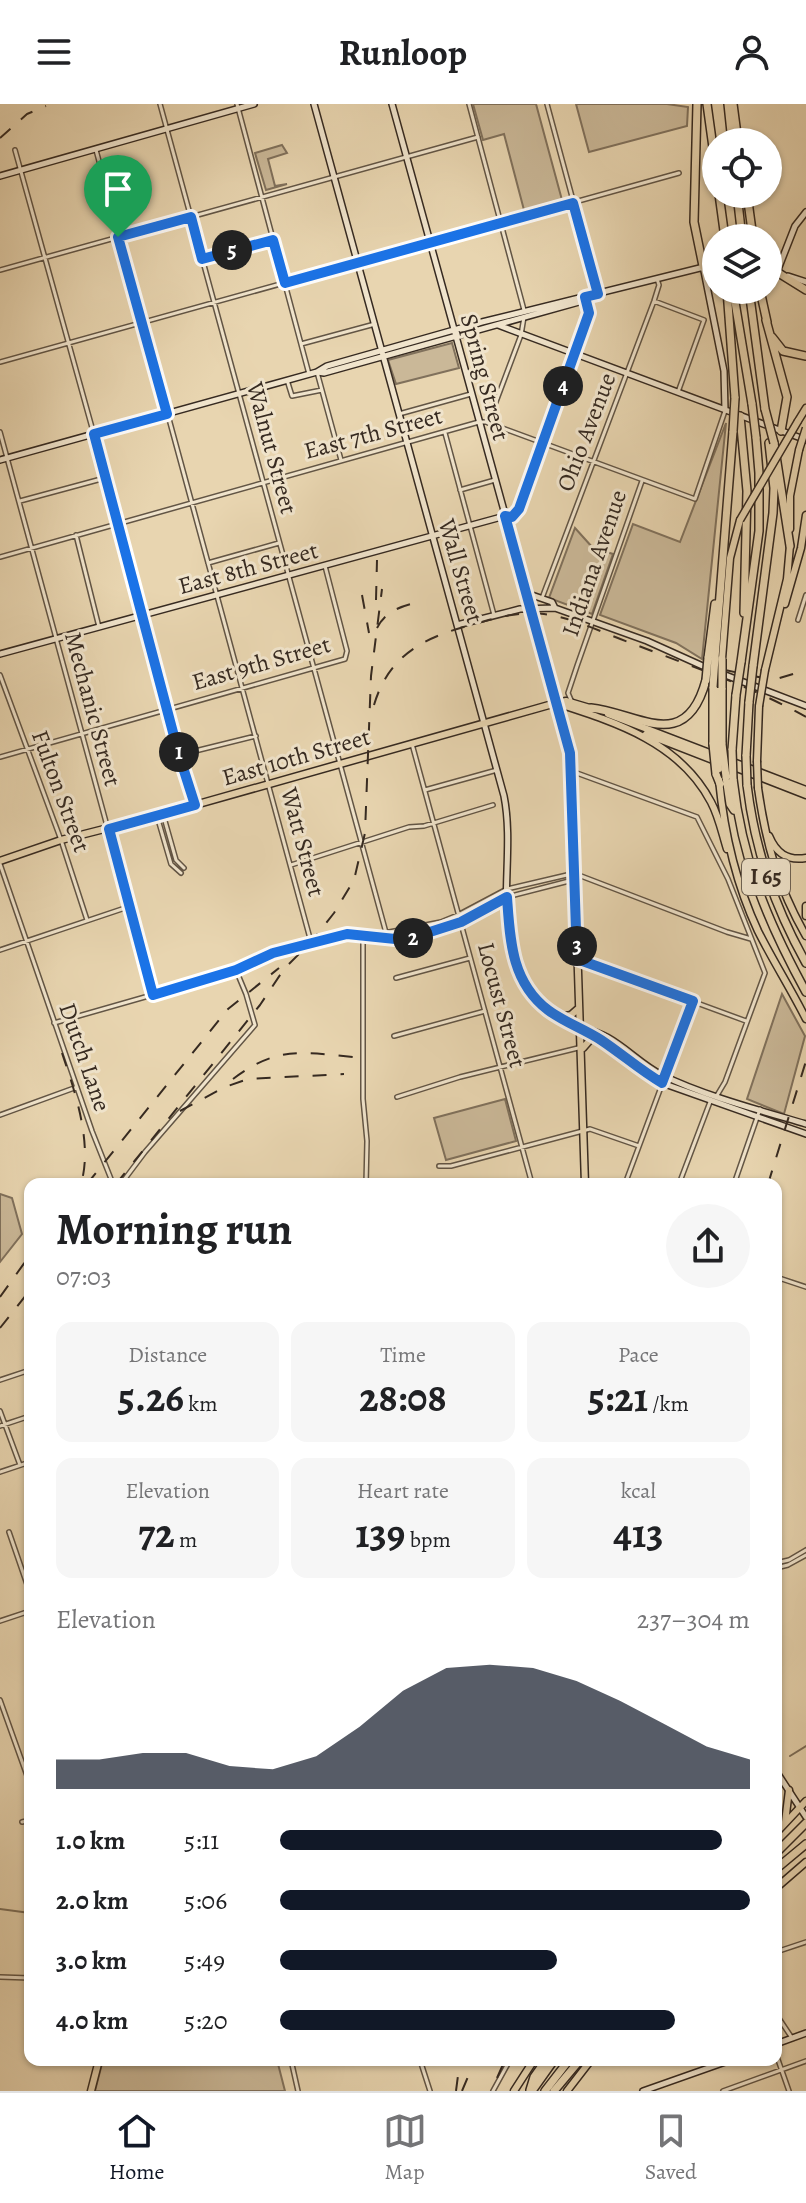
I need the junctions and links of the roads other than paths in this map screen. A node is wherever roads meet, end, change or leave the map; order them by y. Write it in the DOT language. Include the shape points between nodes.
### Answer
graph roads {
  1 [pos="160,104"];
  2 [pos="254,104"];
  3 [pos="314,104"];
  4 [pos="392,104"];
  5 [pos="469,104"];
  6 [pos="547,104"];
  7 [pos="697,104"];
  8 [pos="707,104"];
  9 [pos="731,104"];
  10 [pos="237,106"];
  11 [pos="167,128"];
  12 [pos="710,128"];
  13 [pos="732,128"];
  14 [pos="735,128"];
  15 [pos="478,137"];
  16 [pos="15,150"];
  17 [pos="96,150"];
  18 [pos="406,157"];
  19 [pos="19,170"];
  20 [pos="679,173"];
  21 [pos="0,176"];
  22 [pos="334,177"];
  23 [pos="262,197"];
  24 [pos="573,203"];
  25 [pos="806,212"];
  26 [pos="191,217"];
  27 [pos="502,222"];
  28 [pos="118,237"];
  29 [pos="273,240"];
  30 [pos="430,242"];
  31 [pos="45,257"];
  32 [pos="202,259"];
  33 [pos="782,259"];
  34 [pos="702,261"];
  35 [pos="358,263"];
  36 [pos="702,266"];
  37 [pos="0,270"];
  38 [pos="782,274"];
  39 [pos="782,276"];
  40 [pos="657,277"];
  41 [pos="806,282"];
  42 [pos="285,283"];
  43 [pos="806,290"];
  44 [pos="598,294"];
  45 [pos="585,297"];
  46 [pos="654,301"];
  47 [pos="214,303"];
  48 [pos="711,304"];
  49 [pos="731,304"];
  50 [pos="733,304"];
  51 [pos="751,304"];
  52 [pos="763,304"];
  53 [pos="524,314"];
  54 [pos="766,320"];
  55 [pos="142,323"];
  56 [pos="375,324"];
  57 [pos="498,325"];
  58 [pos="455,333"];
  59 [pos="521,335"];
  60 [pos="69,343"];
  61 [pos="301,344"];
  62 [pos="383,353"];
  63 [pos="574,355"];
  64 [pos="806,356"];
  65 [pos="0,362"];
  66 [pos="317,372"];
  67 [pos="627,373"];
  68 [pos="309,374"];
  69 [pos="287,380"];
  70 [pos="322,390"];
  71 [pos="678,392"];
  72 [pos="238,394"];
  73 [pos="471,394"];
  74 [pos="806,408"];
  75 [pos="725,410"];
  76 [pos="167,414"];
  77 [pos="399,414"];
  78 [pos="740,416"];
  79 [pos="479,422"];
  80 [pos="488,423"];
  81 [pos="806,428"];
  82 [pos="781,431"];
  83 [pos="0,432"];
  84 [pos="444,432"];
  85 [pos="94,434"];
  86 [pos="806,440"];
  87 [pos="407,442"];
  88 [pos="542,443"];
  89 [pos="772,443"];
  90 [pos="7,458"];
  91 [pos="0,460"];
  92 [pos="341,460"];
  93 [pos="594,462"];
  94 [pos="105,478"];
  95 [pos="495,480"];
  96 [pos="642,481"];
  97 [pos="263,482"];
  98 [pos="459,490"];
  99 [pos="20,501"];
  100 [pos="191,504"];
  101 [pos="806,515"];
  102 [pos="505,516"];
  103 [pos="118,523"];
  104 [pos="468,525"];
  105 [pos="76,535"];
  106 [pos="432,535"];
  107 [pos="279,543"];
  108 [pos="790,546"];
  109 [pos="32,547"];
  110 [pos="0,557"];
  111 [pos="208,563"];
  112 [pos="325,566"];
  113 [pos="288,575"];
  114 [pos="526,593"];
  115 [pos="806,595"];
  116 [pos="216,596"];
  117 [pos="542,598"];
  118 [pos="530,608"];
  119 [pos="555,608"];
  120 [pos="141,615"];
  121 [pos="494,615"];
  122 [pos="798,620"];
  123 [pos="594,621"];
  124 [pos="457,625"];
  125 [pos="745,625"];
  126 [pos="99,627"];
  127 [pos="55,639"];
  128 [pos="770,646"];
  129 [pos="0,654"];
  130 [pos="715,658"];
  131 [pos="313,667"];
  132 [pos="0,675"];
  133 [pos="244,690"];
  134 [pos="572,701"];
  135 [pos="557,703"];
  136 [pos="806,706"];
  137 [pos="167,708"];
  138 [pos="591,708"];
  139 [pos="484,723"];
  140 [pos="620,725"];
  141 [pos="82,733"];
  142 [pos="256,736"];
  143 [pos="411,742"];
  144 [pos="27,749"];
  145 [pos="179,755"];
  146 [pos="0,757"];
  147 [pos="340,764"];
  148 [pos="497,770"];
  149 [pos="572,771"];
  150 [pos="724,776"];
  151 [pos="269,784"];
  152 [pos="720,784"];
  153 [pos="425,790"];
  154 [pos="806,793"];
  155 [pos="195,805"];
  156 [pos="493,805"];
  157 [pos="160,815"];
  158 [pos="763,820"];
  159 [pos="433,823"];
  160 [pos="109,829"];
  161 [pos="61,840"];
  162 [pos="362,844"];
  163 [pos="806,858"];
  164 [pos="733,859"];
  165 [pos="0,862"];
  166 [pos="291,865"];
  167 [pos="184,868"];
  168 [pos="181,873"];
  169 [pos="575,876"];
  170 [pos="507,889"];
  171 [pos="507,897"];
  172 [pos="806,906"];
  173 [pos="128,907"];
  174 [pos="458,915"];
  175 [pos="806,916"];
  176 [pos="87,920"];
  177 [pos="461,922"];
  178 [pos="387,934"];
  179 [pos="366,935"];
  180 [pos="806,936"];
  181 [pos="751,939"];
  182 [pos="388,940"];
  183 [pos="25,941"];
  184 [pos="311,942"];
  185 [pos="0,950"];
  186 [pos="470,958"];
  187 [pos="577,959"];
  188 [pos="806,963"];
  189 [pos="236,970"];
  190 [pos="396,978"];
  191 [pos="806,992"];
  192 [pos="153,995"];
  193 [pos="693,1001"];
  194 [pos="579,1008"];
  195 [pos="485,1011"];
  196 [pos="560,1017"];
  197 [pos="806,1019"];
  198 [pos="747,1021"];
  199 [pos="54,1023"];
  200 [pos="579,1026"];
  201 [pos="394,1036"];
  202 [pos="598,1038"];
  203 [pos="582,1050"];
  204 [pos="500,1067"];
  205 [pos="663,1080"];
  206 [pos="77,1087"];
  207 [pos="718,1095"];
  208 [pos="397,1097"];
  209 [pos="711,1100"];
  210 [pos="760,1109"];
  211 [pos="0,1115"];
  212 [pos="757,1117"];
  213 [pos="806,1124"];
  214 [pos="584,1131"];
  215 [pos="806,1134"];
  216 [pos="639,1146"];
  217 [pos="522,1147"];
  218 [pos="439,1166"];
  219 [pos="111,1178"];
  220 [pos="126,1178"];
  221 [pos="366,1178"];
  222 [pos="530,1178"];
  223 [pos="585,1178"];
  224 [pos="627,1178"];
  225 [pos="681,1178"];
  226 [pos="736,1178"];
  227 [pos="782,1279"];
  228 [pos="806,1287"];
  229 [pos="24,1372"];
  230 [pos="0,1380"];
  231 [pos="0,1411"];
  232 [pos="24,1418"];
  233 [pos="5,1424"];
  234 [pos="0,1426"];
  235 [pos="24,1464"];
  236 [pos="20,1465"];
  237 [pos="0,1472"];
  238 [pos="9,1532"];
  239 [pos="806,1553"];
  240 [pos="782,1565"];
  241 [pos="24,1576"];
  242 [pos="24,1613"];
  243 [pos="0,1621"];
  244 [pos="0,1700"];
  245 [pos="24,1767"];
  246 [pos="782,1780"];
  247 [pos="789,1790"];
  248 [pos="806,1801"];
  249 [pos="803,1812"];
  250 [pos="806,1823"];
  251 [pos="784,1825"];
  252 [pos="806,1844"];
  253 [pos="782,1847"];
  254 [pos="806,1862"];
  255 [pos="782,1865"];
  256 [pos="782,1883"];
  257 [pos="806,1942"];
  258 [pos="782,1950"];
  259 [pos="0,1977"];
  260 [pos="24,1978"];
  261 [pos="782,2023"];
  262 [pos="806,2033"];
  263 [pos="792,2038"];
  264 [pos="782,2042"];
  265 [pos="806,2061"];
  266 [pos="97,2066"];
  267 [pos="292,2066"];
  268 [pos="422,2066"];
  269 [pos="507,2066"];
  270 [pos="530,2066"];
  271 [pos="542,2066"];
  272 [pos="550,2066"];
  273 [pos="564,2066"];
  274 [pos="575,2066"];
  275 [pos="586,2066"];
  276 [pos="714,2066"];
  277 [pos="780,2066"];
  278 [pos="782,2070"];
  279 [pos="91,2091"];
  280 [pos="298,2091"];
  281 [pos="430,2091"];
  282 [pos="493,2091"];
  283 [pos="514,2091"];
  284 [pos="531,2091"];
  285 [pos="545,2091"];
  286 [pos="554,2091"];
  287 [pos="567,2091"];
  288 [pos="643,2091"];
  289 [pos="723,2091"];
  290 [pos="789,2091"];
  1 -- 11 [label="street, Walnut Street"];
  2 -- 10 [label="street"];
  3 -- 22 [label="street, Wall Street"];
  4 -- 18 [label="street, Spring Street"];
  5 -- 15 [label="street"];
  6 -- 24 [label="street"];
  7 -- 34 [label="highway" via="694,222"];
  8 -- 12 [label="highway"];
  9 -- 13 [label="highway"];
  9 -- 14 [label="highway"];
  10 -- 11 [label="street"];
  10 -- 23 [label="street"];
  11 -- 17 [label="street"];
  11 -- 26 [label="street, Walnut Street"];
  15 -- 18 [label="street"];
  15 -- 27 [label="street"];
  16 -- 19 [label="street"];
  17 -- 19 [label="street"];
  17 -- 28 [label="street, Watt Street"];
  18 -- 22 [label="street"];
  18 -- 30 [label="street, Spring Street"];
  19 -- 21 [label="street"];
  19 -- 31 [label="street"];
  20 -- 24 [label="street"];
  22 -- 23 [label="street"];
  22 -- 35 [label="street, Wall Street"];
  23 -- 26 [label="street"];
  23 -- 29 [label="street"];
  24 -- 27 [label="street"];
  24 -- 44 [label="street"];
  25 -- 33 [label="street"];
  26 -- 28 [label="street"];
  26 -- 32 [label="street, Walnut Street"];
  27 -- 30 [label="street"];
  27 -- 53 [label="street"];
  28 -- 31 [label="street"];
  28 -- 55 [label="street, Watt Street"];
  29 -- 32 [label="street"];
  29 -- 42 [label="street"];
  30 -- 35 [label="street"];
  30 -- 58 [label="street, Spring Street"];
  31 -- 37 [label="street"];
  31 -- 60 [label="street"];
  32 -- 47 [label="street, Walnut Street"];
  35 -- 42 [label="street"];
  35 -- 56 [label="street, Wall Street"];
  36 -- 40 [label="street"];
  38 -- 41 [label="street"];
  39 -- 43 [label="highway"];
  40 -- 44 [label="street"];
  40 -- 46 [label="street, Ohio Avenue"];
  42 -- 47 [label="street"];
  42 -- 61 [label="street"];
  44 -- 45 [label="street"];
  45 -- 53 [label="street"];
  45 -- 63 [label="street" via="589,313"];
  46 -- 67 [label="street, Ohio Avenue"];
  46 -- 71 [label="street" via="704,320"];
  47 -- 55 [label="street"];
  47 -- 72 [label="street, Walnut Street"];
  48 -- 75 [label="street" via="724,371"];
  49 -- 130 [label="highway, bridge" via="735,398"];
  50 -- 125 [label="highway, I 65, bridge" via="759,473 759,531"];
  51 -- 89 [label="highway, I 65, bridge"];
  52 -- 54 [label="highway"];
  53 -- 57 [label="street"];
  53 -- 58 [label="street"];
  53 -- 59 [label="street"];
  54 -- 64 [label="highway" via="779,348"];
  54 -- 82 [label="highway" via="787,397"];
  55 -- 60 [label="street"];
  55 -- 76 [label="street, Watt Street"];
  56 -- 61 [label="street"];
  56 -- 62 [label="street, Wall Street"];
  57 -- 58 [label="street"];
  57 -- 59 [label="street"];
  58 -- 62 [label="street"];
  58 -- 73 [label="street, Spring Street"];
  59 -- 63 [label="street"];
  59 -- 80 [label="street"];
  60 -- 65 [label="street"];
  60 -- 85 [label="street"];
  61 -- 68 [label="street"];
  62 -- 66 [label="street"];
  62 -- 77 [label="street, Wall Street"];
  63 -- 67 [label="street"];
  63 -- 88 [label="street"];
  66 -- 68 [label="street"];
  66 -- 70 [label="street"];
  67 -- 71 [label="street"];
  67 -- 93 [label="street, Ohio Avenue"];
  68 -- 69 [label="street"];
  69 -- 70 [label="street" via="292,396"];
  69 -- 72 [label="street"];
  70 -- 92 [label="street"];
  71 -- 75 [label="street"];
  72 -- 76 [label="street"];
  72 -- 97 [label="street, Walnut Street"];
  73 -- 77 [label="street"];
  73 -- 79 [label="street, Spring Street"];
  74 -- 130 [label="main road, bridge" via="740,520"];
  75 -- 78 [label="street"];
  75 -- 96 [label="street" via="695,499"];
  76 -- 85 [label="street"];
  76 -- 100 [label="street, Watt Street"];
  77 -- 87 [label="street, Wall Street"];
  78 -- 82 [label="street"];
  78 -- 125 [label="highway" via="747,491"];
  79 -- 80 [label="street"];
  79 -- 84 [label="street, East 7th Street"];
  79 -- 95 [label="street, Spring Street"];
  80 -- 88 [label="street"];
  81 -- 108 [label="main road, bridge" via="790,496"];
  82 -- 86 [label="street"];
  83 -- 90 [label="street, Mechanic Street"];
  84 -- 87 [label="street, East 7th Street"];
  84 -- 98 [label="street"];
  85 -- 90 [label="street"];
  85 -- 94 [label="street"];
  87 -- 92 [label="street, East 7th Street"];
  87 -- 106 [label="street, Wall Street"];
  88 -- 93 [label="street"];
  88 -- 102 [label="street" via="519,509 512,517"];
  89 -- 108 [label="highway"];
  89 -- 188 [label="highway, I 65, bridge" via="773,513 749,702 747,785 770,889"];
  90 -- 91 [label="street"];
  90 -- 99 [label="street, Mechanic Street"];
  92 -- 97 [label="street, East 7th Street"];
  93 -- 96 [label="street"];
  93 -- 117 [label="street, Ohio Avenue"];
  94 -- 99 [label="street"];
  94 -- 103 [label="street"];
  95 -- 98 [label="street"];
  95 -- 102 [label="street, Spring Street"];
  96 -- 123 [label="street, Indiana Avenue"];
  97 -- 100 [label="street, East 7th Street"];
  97 -- 107 [label="street, Walnut Street"];
  98 -- 104 [label="street"];
  99 -- 109 [label="street, Mechanic Street"];
  100 -- 103 [label="street, East 7th Street"];
  100 -- 111 [label="street, Watt Street"];
  101 -- 128 [label="main road" via="795,571"];
  102 -- 104 [label="street, East 8th Street"];
  102 -- 114 [label="street, Spring Street"];
  103 -- 105 [label="street, East 7th Street"];
  103 -- 120 [label="street"];
  104 -- 106 [label="street, East 8th Street"];
  104 -- 121 [label="street"];
  105 -- 109 [label="street, East 7th Street"];
  105 -- 126 [label="street"];
  106 -- 112 [label="street, East 8th Street"];
  106 -- 124 [label="street, Wall Street"];
  107 -- 111 [label="street"];
  107 -- 113 [label="street, Walnut Street"];
  108 -- 128 [label="main road"];
  109 -- 110 [label="street, East 7th Street"];
  109 -- 127 [label="street, Mechanic Street"];
  111 -- 116 [label="street, Watt Street"];
  112 -- 113 [label="street, East 8th Street"];
  112 -- 131 [label="street, East 9th Street" via="346,657"];
  113 -- 116 [label="street, East 8th Street"];
  113 -- 131 [label="street, Walnut Street"];
  114 -- 117 [label="street"];
  114 -- 118 [label="street, Spring Street"];
  115 -- 122 [label="street"];
  116 -- 120 [label="street, East 8th Street"];
  116 -- 133 [label="street, Watt Street"];
  117 -- 119 [label="street"];
  118 -- 119 [label="street"];
  118 -- 121 [label="street"];
  118 -- 135 [label="street, Spring Street"];
  119 -- 123 [label="street"];
  120 -- 126 [label="street, East 8th Street"];
  120 -- 137 [label="street"];
  121 -- 124 [label="street"];
  123 -- 134 [label="street, Indiana Avenue" via="568,693"];
  123 -- 136 [label="street"];
  124 -- 139 [label="street, Wall Street"];
  125 -- 150 [label="highway, I 65, bridge" via="732,750"];
  126 -- 127 [label="street, East 8th Street"];
  127 -- 129 [label="street, East 8th Street"];
  127 -- 141 [label="street, Mechanic Street"];
  128 -- 158 [label="main road, bridge" via="759,706"];
  130 -- 138 [label="highway, bridge" via="698,703 679,720 646,724"];
  130 -- 150 [label="highway, bridge"];
  131 -- 133 [label="street, East 9th Street"];
  131 -- 147 [label="street, Walnut Street"];
  132 -- 144 [label="street, Fulton Street"];
  133 -- 137 [label="street, East 9th Street"];
  133 -- 142 [label="street, Watt Street"];
  134 -- 135 [label="main road, East 10th Street"];
  134 -- 138 [label="main road"];
  135 -- 139 [label="main road, East 10th Street"];
  135 -- 140 [label="main road"];
  135 -- 149 [label="main road, Spring Street"];
  137 -- 141 [label="street, East 9th Street"];
  137 -- 145 [label="street"];
  138 -- 154 [label="main road"];
  139 -- 143 [label="main road, East 10th Street"];
  139 -- 148 [label="street, Wall Street"];
  140 -- 154 [label="main road"];
  140 -- 164 [label="main road" via="687,767 713,805"];
  141 -- 144 [label="street, East 9th Street"];
  141 -- 160 [label="street, Mechanic Street"];
  142 -- 145 [label="street"];
  142 -- 151 [label="street, Watt Street"];
  143 -- 147 [label="main road, East 10th Street"];
  143 -- 153 [label="street, Locust Street"];
  144 -- 146 [label="street, East 9th Street"];
  144 -- 161 [label="street, Fulton Street"];
  145 -- 155 [label="street"];
  147 -- 151 [label="main road, East 10th Street"];
  147 -- 162 [label="street, Walnut Street"];
  148 -- 153 [label="street"];
  148 -- 170 [label="street, Wall Street" via="507,813"];
  149 -- 169 [label="main road, Spring Street"];
  149 -- 181 [label="street" via="698,819"];
  150 -- 152 [label="highway"];
  150 -- 191 [label="highway, I 65" via="757,892"];
  151 -- 155 [label="main road, East 10th Street"];
  151 -- 166 [label="street, Watt Street"];
  152 -- 164 [label="main road"];
  153 -- 159 [label="street, Locust Street"];
  155 -- 157 [label="main road, East 10th Street"];
  156 -- 159 [label="street"];
  157 -- 160 [label="main road, East 10th Street"];
  157 -- 167 [label="street"];
  157 -- 168 [label="street" via="169,859"];
  158 -- 163 [label="main road" via="779,852"];
  158 -- 180 [label="main road" via="777,878"];
  159 -- 162 [label="street"];
  159 -- 174 [label="street, Locust Street"];
  160 -- 161 [label="main road, East 10th Street"];
  160 -- 173 [label="street, Mechanic Street"];
  161 -- 165 [label="main road, East 10th Street"];
  161 -- 176 [label="street, Fulton Street"];
  162 -- 166 [label="street"];
  162 -- 178 [label="street, Walnut Street"];
  164 -- 197 [label="main road" via="760,933"];
  165 -- 183 [label="street, Dutch Lane"];
  166 -- 184 [label="street, Watt Street"];
  169 -- 170 [label="street"];
  169 -- 171 [label="street"];
  169 -- 181 [label="street"];
  169 -- 187 [label="main road, Spring Street"];
  170 -- 171 [label="street, Wall Street"];
  170 -- 174 [label="street"];
  171 -- 177 [label="street"];
  171 -- 196 [label="street, Wall Street" via="518,970 532,994"];
  172 -- 175 [label="main road"];
  173 -- 176 [label="street"];
  173 -- 192 [label="street, Mechanic Street"];
  174 -- 177 [label="street, Locust Street"];
  174 -- 178 [label="street"];
  176 -- 183 [label="street"];
  177 -- 182 [label="street" via="405,940"];
  177 -- 186 [label="street, Locust Street"];
  178 -- 179 [label="street"];
  178 -- 182 [label="street, Walnut Street"];
  179 -- 182 [label="street"];
  179 -- 184 [label="street"];
  179 -- 221 [label="street"];
  181 -- 198 [label="street" via="765,973"];
  183 -- 185 [label="street"];
  183 -- 199 [label="street, Dutch Lane"];
  184 -- 189 [label="street"];
  186 -- 190 [label="street"];
  186 -- 195 [label="street, Locust Street"];
  187 -- 193 [label="street"];
  187 -- 194 [label="main road, Spring Street"];
  189 -- 192 [label="street"];
  189 -- 220 [label="street" via="255,1025"];
  192 -- 199 [label="street"];
  193 -- 198 [label="street"];
  193 -- 205 [label="street"];
  194 -- 196 [label="main road"];
  194 -- 200 [label="main road, Spring Street"];
  195 -- 201 [label="street"];
  195 -- 204 [label="street, Locust Street"];
  196 -- 200 [label="street, Wall Street"];
  198 -- 207 [label="street"];
  199 -- 206 [label="street, Dutch Lane"];
  200 -- 202 [label="street"];
  200 -- 203 [label="main road, Spring Street"];
  200 -- 205 [label="street" via="609,1038"];
  202 -- 203 [label="main road"];
  202 -- 205 [label="street"];
  203 -- 204 [label="street" via="570,1048"];
  203 -- 214 [label="main road, Spring Street"];
  204 -- 208 [label="street"];
  204 -- 217 [label="street, Locust Street"];
  205 -- 207 [label="street"];
  205 -- 209 [label="street"];
  205 -- 216 [label="street"];
  206 -- 211 [label="street"];
  206 -- 219 [label="street, Dutch Lane"];
  207 -- 209 [label="street"];
  207 -- 210 [label="street"];
  209 -- 212 [label="street"];
  209 -- 225 [label="street"];
  210 -- 212 [label="street"];
  210 -- 213 [label="street"];
  212 -- 215 [label="street"];
  212 -- 226 [label="street"];
  214 -- 216 [label="street" via="593,1129"];
  214 -- 217 [label="street"];
  214 -- 223 [label="main road, Spring Street"];
  216 -- 224 [label="street"];
  217 -- 218 [label="street"];
  217 -- 222 [label="street, Locust Street"];
  227 -- 228 [label="street"];
  229 -- 230 [label="street"];
  231 -- 233 [label="street"];
  232 -- 233 [label="street"];
  233 -- 234 [label="street"];
  233 -- 236 [label="street"];
  235 -- 236 [label="street"];
  236 -- 237 [label="street"];
  238 -- 241 [label="street"];
  239 -- 240 [label="street"];
  242 -- 243 [label="street"];
  244 -- 245 [label="street"];
  246 -- 247 [label="street"];
  247 -- 249 [label="street"];
  247 -- 251 [label="main road"];
  248 -- 249 [label="main road"];
  249 -- 251 [label="main road"];
  250 -- 253 [label="highway"];
  252 -- 255 [label="highway"];
  254 -- 256 [label="main road"];
  257 -- 258 [label="street"];
  259 -- 260 [label="street"];
  261 -- 263 [label="street"];
  262 -- 263 [label="street"];
  263 -- 264 [label="street"];
  265 -- 278 [label="street"];
  266 -- 279 [label="main road"];
  267 -- 280 [label="street"];
  268 -- 281 [label="street"];
  269 -- 282 [label="street"];
  270 -- 283 [label="main road"];
  271 -- 284 [label="highway"];
  272 -- 284 [label="highway"];
  273 -- 285 [label="highway"];
  274 -- 286 [label="highway"];
  275 -- 287 [label="main road"];
  276 -- 288 [label="street"];
  277 -- 278 [label="street"];
  278 -- 289 [label="street"];
  278 -- 290 [label="street"];
}
